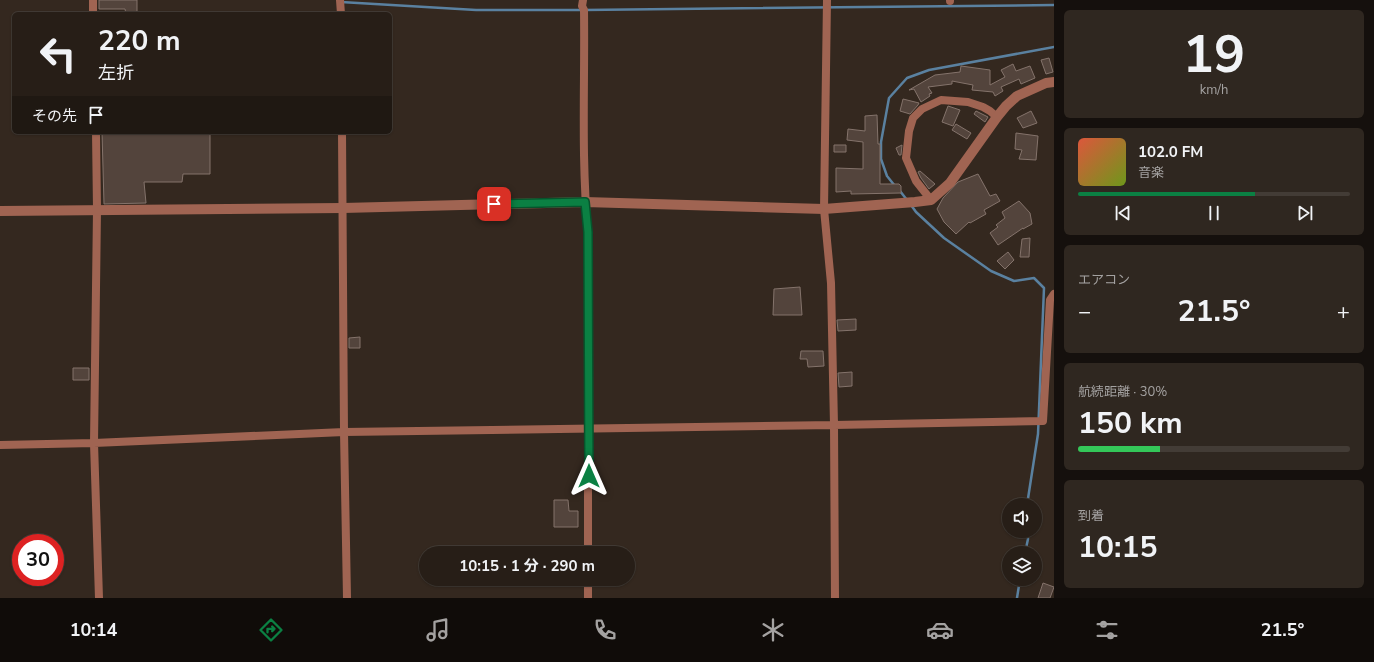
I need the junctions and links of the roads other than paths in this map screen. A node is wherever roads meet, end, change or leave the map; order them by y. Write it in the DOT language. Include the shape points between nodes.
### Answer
graph roads {
  1 [pos="93,0"];
  2 [pos="340,0"];
  3 [pos="583,0"];
  4 [pos="827,0"];
  5 [pos="93,12"];
  6 [pos="341,12"];
  7 [pos="1054,82"];
  8 [pos="997,117"];
  9 [pos="96,134"];
  10 [pos="342,134"];
  11 [pos="923,201"];
  12 [pos="585,202"];
  13 [pos="343,208"];
  14 [pos="824,208"];
  15 [pos="98,210"];
  16 [pos="0,211"];
  17 [pos="1054,294"];
  18 [pos="834,426"];
  19 [pos="589,429"];
  20 [pos="344,432"];
  21 [pos="94,443"];
  22 [pos="0,445"];
  23 [pos="588,546"];
  24 [pos="588,586"];
  25 [pos="99,598"];
  26 [pos="347,598"];
  27 [pos="588,598"];
  28 [pos="835,598"];
  1 -- 5 [label="street"];
  2 -- 6 [label="street"];
  3 -- 12 [label="street"];
  4 -- 14 [label="street"];
  7 -- 8 [label="street" via="1018,96"];
  8 -- 11 [label="street" via="950,183"];
  8 -- 11 [label="street" via="990,111 968,102 941,100 922,109 913,118 908,131 906,158"];
  9 -- 15 [label="street"];
  10 -- 13 [label="street"];
  11 -- 14 [label="street"];
  12 -- 13 [label="street"];
  12 -- 14 [label="street"];
  12 -- 19 [label="street" via="588,232"];
  13 -- 15 [label="street"];
  13 -- 20 [label="street"];
  14 -- 18 [label="street" via="831,283"];
  15 -- 16 [label="street"];
  15 -- 21 [label="street"];
  17 -- 18 [label="street" via="1050,300 1043,421"];
  18 -- 19 [label="street"];
  18 -- 28 [label="street"];
  19 -- 20 [label="street"];
  19 -- 23 [label="street"];
  20 -- 21 [label="street"];
  20 -- 26 [label="street"];
  21 -- 22 [label="street"];
  21 -- 25 [label="street"];
  24 -- 27 [label="street"];
}
